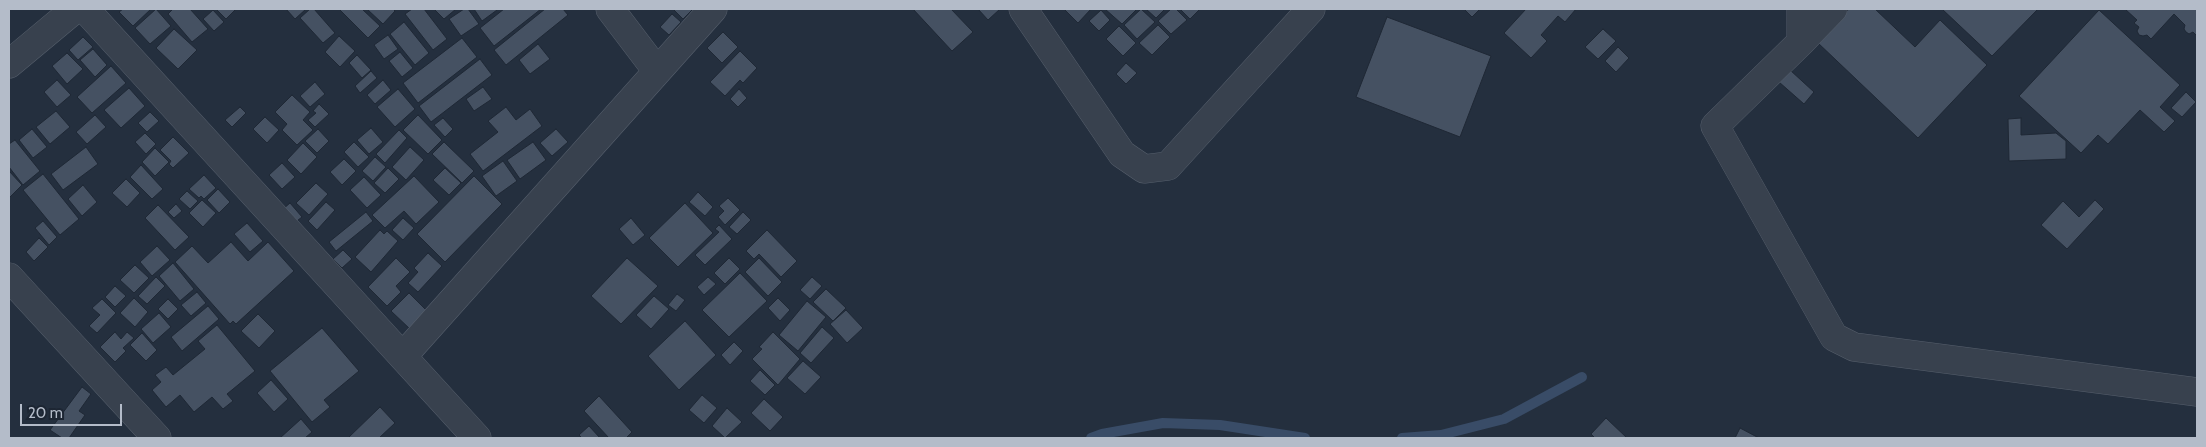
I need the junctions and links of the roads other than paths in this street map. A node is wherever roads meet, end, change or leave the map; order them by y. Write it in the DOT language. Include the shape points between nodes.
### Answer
graph roads {
  1 [pos="75,9"];
  2 [pos="85,9"];
  3 [pos="610,9"];
  4 [pos="712,9"];
  5 [pos="1023,9"];
  6 [pos="1311,9"];
  7 [pos="1801,9"];
  8 [pos="1834,9"];
  9 [pos="1801,42"];
  10 [pos="9,64"];
  11 [pos="658,71"];
  12 [pos="9,277"];
  13 [pos="403,356"];
  14 [pos="2197,392"];
  15 [pos="157,438"];
  16 [pos="477,438"];
  1 -- 10 [label="street"];
  2 -- 13 [label="street"];
  3 -- 11 [label="street"];
  4 -- 11 [label="street"];
  5 -- 6 [label="street" via="1122,154 1144,169 1168,166"];
  7 -- 9 [label="street"];
  8 -- 9 [label="street"];
  9 -- 14 [label="street" via="1715,126 1834,337 1854,347"];
  11 -- 13 [label="street"];
  12 -- 15 [label="street"];
  13 -- 16 [label="street"];
}
